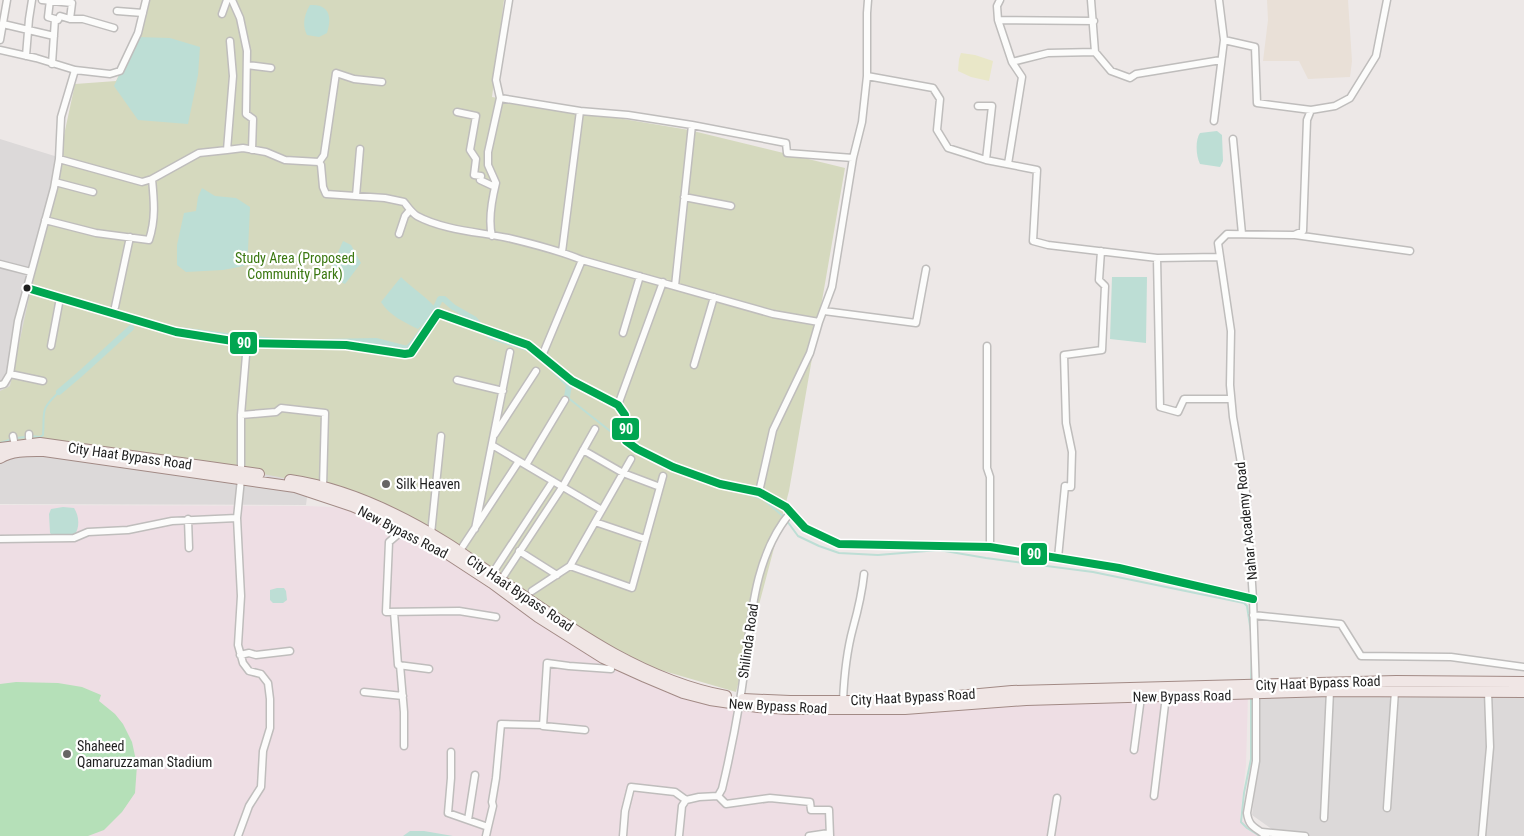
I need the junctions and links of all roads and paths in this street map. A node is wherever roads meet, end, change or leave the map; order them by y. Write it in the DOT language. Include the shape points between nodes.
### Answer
graph roads {
  1 [pos="7,0"];
  2 [pos="32,0"];
  3 [pos="42,0"];
  4 [pos="50,0"];
  5 [pos="146,0"];
  6 [pos="227,0"];
  7 [pos="232,0"];
  8 [pos="508,0"];
  9 [pos="868,0"];
  10 [pos="1000,0"];
  11 [pos="1091,0"];
  12 [pos="1219,0"];
  13 [pos="1387,0"];
  14 [pos="117,11"];
  15 [pos="143,13"];
  16 [pos="222,14"];
  17 [pos="55,19"];
  18 [pos="70,19"];
  19 [pos="998,20"];
  20 [pos="1094,21"];
  21 [pos="3,24"];
  22 [pos="114,28"];
  23 [pos="28,29"];
  24 [pos="0,35"];
  25 [pos="54,36"];
  26 [pos="1224,40"];
  27 [pos="230,41"];
  28 [pos="0,50"];
  29 [pos="1095,52"];
  30 [pos="26,56"];
  31 [pos="1222,60"];
  32 [pos="1012,62"];
  33 [pos="52,64"];
  34 [pos="247,65"];
  35 [pos="271,68"];
  36 [pos="74,70"];
  37 [pos="867,76"];
  38 [pos="382,82"];
  39 [pos="500,98"];
  40 [pos="978,106"];
  41 [pos="1311,110"];
  42 [pos="580,111"];
  43 [pos="457,112"];
  44 [pos="1214,121"];
  45 [pos="692,125"];
  46 [pos="1233,139"];
  47 [pos="360,149"];
  48 [pos="227,150"];
  49 [pos="252,150"];
  50 [pos="853,158"];
  51 [pos="59,159"];
  52 [pos="986,160"];
  53 [pos="319,162"];
  54 [pos="1008,164"];
  55 [pos="152,179"];
  56 [pos="55,182"];
  57 [pos="495,187"];
  58 [pos="93,192"];
  59 [pos="356,196"];
  60 [pos="684,197"];
  61 [pos="731,206"];
  62 [pos="410,210"];
  63 [pos="45,220"];
  64 [pos="399,234"];
  65 [pos="1242,234"];
  66 [pos="1294,235"];
  67 [pos="492,236"];
  68 [pos="130,237"];
  69 [pos="1100,251"];
  70 [pos="1410,251"];
  71 [pos="562,252"];
  72 [pos="1219,257"];
  73 [pos="1157,258"];
  74 [pos="582,260"];
  75 [pos="0,264"];
  76 [pos="926,269"];
  77 [pos="31,272"];
  78 [pos="640,276"];
  79 [pos="663,282"];
  80 [pos="675,286"];
  81 [pos="27,288"];
  82 [pos="714,297"];
  83 [pos="60,298"];
  84 [pos="115,308"];
  85 [pos="824,310"];
  86 [pos="818,322"];
  87 [pos="623,333"];
  88 [pos="247,343"];
  89 [pos="51,346"];
  90 [pos="986,346"];
  91 [pos="510,352"];
  92 [pos="542,356"];
  93 [pos="694,364"];
  94 [pos="536,371"];
  95 [pos="10,374"];
  96 [pos="457,380"];
  97 [pos="43,381"];
  98 [pos="0,385"];
  99 [pos="503,391"];
  100 [pos="1231,399"];
  101 [pos="565,400"];
  102 [pos="618,405"];
  103 [pos="241,416"];
  104 [pos="595,429"];
  105 [pos="441,436"];
  106 [pos="492,441"];
  107 [pos="0,448"];
  108 [pos="583,450"];
  109 [pos="0,458"];
  110 [pos="631,458"];
  111 [pos="519,461"];
  112 [pos="526,465"];
  113 [pos="623,473"];
  114 [pos="241,475"];
  115 [pos="663,476"];
  116 [pos="553,482"];
  117 [pos="323,487"];
  118 [pos="562,487"];
  119 [pos="660,487"];
  120 [pos="760,492"];
  121 [pos="602,510"];
  122 [pos="790,513"];
  123 [pos="236,518"];
  124 [pos="188,519"];
  125 [pos="595,522"];
  126 [pos="475,529"];
  127 [pos="403,530"];
  128 [pos="431,534"];
  129 [pos="0,539"];
  130 [pos="646,539"];
  131 [pos="463,546"];
  132 [pos="990,546"];
  133 [pos="189,548"];
  134 [pos="519,551"];
  135 [pos="1058,558"];
  136 [pos="570,566"];
  137 [pos="864,574"];
  138 [pos="556,575"];
  139 [pos="497,577"];
  140 [pos="532,591"];
  141 [pos="1253,599"];
  142 [pos="394,612"];
  143 [pos="1253,615"];
  144 [pos="496,617"];
  145 [pos="290,651"];
  146 [pos="240,655"];
  147 [pos="400,665"];
  148 [pos="1524,667"];
  149 [pos="611,669"];
  150 [pos="429,670"];
  151 [pos="1524,682"];
  152 [pos="1255,689"];
  153 [pos="1330,691"];
  154 [pos="1395,691"];
  155 [pos="364,692"];
  156 [pos="1488,692"];
  157 [pos="1524,692"];
  158 [pos="403,696"];
  159 [pos="1166,696"];
  160 [pos="1141,697"];
  161 [pos="843,701"];
  162 [pos="740,702"];
  163 [pos="543,725"];
  164 [pos="585,730"];
  165 [pos="404,746"];
  166 [pos="1134,750"];
  167 [pos="451,752"];
  168 [pos="475,774"];
  169 [pos="718,796"];
  170 [pos="1154,796"];
  171 [pos="1056,798"];
  172 [pos="686,800"];
  173 [pos="1387,808"];
  174 [pos="1324,818"];
  175 [pos="468,820"];
  176 [pos="488,827"];
  177 [pos="1264,834"];
  178 [pos="830,835"];
  179 [pos="238,836"];
  180 [pos="486,836"];
  181 [pos="622,836"];
  182 [pos="679,836"];
  183 [pos="809,836"];
  184 [pos="1051,836"];
  185 [pos="1305,836"];
  186 [pos="1482,836"];
  1 -- 21 [label="street"];
  2 -- 23 [label="street"];
  3 -- 4 [label="street"];
  4 -- 17 [label="street" via="48,17"];
  4 -- 18 [label="street" via="72,3"];
  5 -- 15 [label="street"];
  6 -- 16 [label="street"];
  7 -- 34 [label="street" via="240,18"];
  8 -- 39 [label="street" via="496,80"];
  9 -- 37 [label="street"];
  10 -- 19 [label="street" via="996,6"];
  11 -- 20 [label="street"];
  12 -- 26 [label="street"];
  13 -- 41 [label="street" via="1376,56 1350,98 1334,106"];
  14 -- 15 [label="street"];
  15 -- 36 [label="street" via="138,33 120,71 110,74"];
  17 -- 18 [label="street" via="60,16"];
  17 -- 25 [label="street"];
  18 -- 22 [label="street" via="83,19"];
  19 -- 20 [label="street"];
  19 -- 32 [label="street"];
  20 -- 29 [label="street"];
  21 -- 23 [label="street"];
  21 -- 24 [label="street"];
  23 -- 25 [label="street"];
  23 -- 30 [label="street"];
  25 -- 33 [label="street"];
  26 -- 31 [label="street"];
  26 -- 41 [label="street" via="1255,47 1258,103"];
  27 -- 48 [label="street" via="233,76"];
  28 -- 30 [label="street"];
  29 -- 31 [label="street" via="1111,71 1130,78 1136,74"];
  29 -- 32 [label="street" via="1048,53"];
  30 -- 33 [label="street"];
  31 -- 44 [label="street"];
  32 -- 54 [label="street" via="1022,77"];
  33 -- 36 [label="street"];
  34 -- 35 [label="street"];
  34 -- 49 [label="street" via="246,114 253,119"];
  36 -- 51 [label="street" via="61,117"];
  37 -- 50 [label="street" via="862,122"];
  37 -- 52 [label="street" via="933,88 940,99 937,130 948,148"];
  38 -- 53 [label="street" via="336,73 324,154"];
  39 -- 42 [label="street"];
  39 -- 57 [label="street" via="488,152 488,165"];
  40 -- 52 [label="street" via="992,106"];
  41 -- 66 [label="street" via="1307,120 1303,231"];
  42 -- 45 [label="street"];
  42 -- 71 [label="street"];
  43 -- 57 [label="street" via="476,116 470,150 476,159 474,175 481,176 480,180"];
  45 -- 50 [label="street" via="786,143 788,153"];
  45 -- 60 [label="street"];
  46 -- 65 [label="street"];
  47 -- 59 [label="street"];
  48 -- 49 [label="street"];
  48 -- 55 [label="street" via="199,153"];
  49 -- 53 [label="street" via="285,160"];
  50 -- 85 [label="street" via="832,287"];
  51 -- 55 [label="street" via="132,180"];
  51 -- 56 [label="street"];
  52 -- 54 [label="street"];
  53 -- 59 [label="street" via="326,194"];
  54 -- 69 [label="street" via="1037,170 1032,241"];
  55 -- 68 [label="street" via="154,226 150,240"];
  56 -- 58 [label="street"];
  56 -- 63 [label="street"];
  57 -- 67 [label="street" via="489,224"];
  59 -- 62 [label="street" via="404,202"];
  60 -- 61 [label="street"];
  60 -- 80 [label="street"];
  62 -- 64 [label="street"];
  62 -- 67 [label="street" via="440,224"];
  63 -- 68 [label="street" via="96,233"];
  63 -- 77 [label="street"];
  65 -- 66 [label="street"];
  65 -- 72 [label="street" via="1227,234 1218,243"];
  66 -- 70 [label="street"];
  67 -- 71 [label="street"];
  68 -- 84 [label="street"];
  69 -- 73 [label="street"];
  69 -- 135 [label="street" via="1099,280 1105,286 1102,350 1064,355 1066,423 1072,471 1071,488 1065,486"];
  71 -- 74 [label="street"];
  72 -- 73 [label="street"];
  72 -- 100 [label="street, Nahar Academy Road" via="1230,331"];
  73 -- 100 [label="street" via="1160,407 1178,412 1184,399"];
  74 -- 78 [label="street"];
  74 -- 92 [label="street"];
  75 -- 77 [label="street"];
  76 -- 85 [label="street" via="916,323"];
  77 -- 81 [label="street"];
  78 -- 79 [label="street"];
  78 -- 87 [label="street"];
  79 -- 80 [label="street"];
  79 -- 102 [label="street"];
  80 -- 82 [label="street"];
  81 -- 83 [label="street"];
  81 -- 95 [label="street"];
  82 -- 86 [label="street" via="773,314"];
  82 -- 93 [label="street"];
  83 -- 88 [label="street" via="176,332"];
  83 -- 89 [label="street"];
  85 -- 86 [label="street"];
  86 -- 120 [label="street" via="810,353 773,430"];
  88 -- 92 [label="street" via="346,345 405,354 411,353 438,313 528,344"];
  88 -- 103 [label="street"];
  90 -- 132 [label="street"];
  91 -- 99 [label="street"];
  92 -- 102 [label="street" via="572,381"];
  94 -- 106 [label="street"];
  95 -- 97 [label="street"];
  95 -- 98 [label="street"];
  96 -- 99 [label="street"];
  99 -- 106 [label="street"];
  100 -- 141 [label="street, Nahar Academy Road" via="1246,492"];
  101 -- 112 [label="street"];
  102 -- 120 [label="street" via="625,415 626,441 637,449 673,468 720,484"];
  103 -- 114 [label="street"];
  103 -- 117 [label="street" via="276,412 281,408 325,413"];
  104 -- 108 [label="street"];
  105 -- 128 [label="street"];
  106 -- 111 [label="street"];
  106 -- 126 [label="street"];
  107 -- 114 [label="main road, City Haat Bypass Road" via="40,443"];
  108 -- 113 [label="street"];
  108 -- 118 [label="street"];
  109 -- 114 [label="main road, New Bypass Road" via="25,451 44,452"];
  110 -- 113 [label="street"];
  111 -- 112 [label="street"];
  111 -- 126 [label="street"];
  112 -- 116 [label="street"];
  113 -- 119 [label="street"];
  113 -- 121 [label="street"];
  114 -- 117 [label="main road, City Haat Bypass Road"];
  114 -- 123 [label="street"];
  114 -- 127 [label="main road, New Bypass Road" via="324,496"];
  115 -- 119 [label="street"];
  116 -- 118 [label="street"];
  116 -- 139 [label="street"];
  117 -- 128 [label="main road, City Haat Bypass Road" via="395,515"];
  118 -- 121 [label="street"];
  118 -- 134 [label="street"];
  119 -- 130 [label="street"];
  120 -- 122 [label="street"];
  121 -- 125 [label="street"];
  122 -- 132 [label="street" via="806,528 839,544"];
  122 -- 162 [label="street, Shilinda Road" via="772,540 760,574 750,612"];
  123 -- 124 [label="street"];
  123 -- 146 [label="street" via="241,596"];
  124 -- 129 [label="street" via="128,530 88,532 74,538"];
  124 -- 133 [label="street"];
  125 -- 130 [label="street"];
  125 -- 136 [label="street"];
  126 -- 131 [label="street"];
  127 -- 142 [label="street" via="389,542 386,612"];
  127 -- 162 [label="main road, New Bypass Road" via="440,549 603,658 683,692 710,700"];
  128 -- 139 [label="main road, City Haat Bypass Road"];
  130 -- 136 [label="street" via="632,588"];
  132 -- 135 [label="street"];
  134 -- 138 [label="street"];
  134 -- 139 [label="street"];
  135 -- 141 [label="street" via="1118,568"];
  136 -- 138 [label="street"];
  137 -- 161 [label="street"];
  138 -- 140 [label="street"];
  139 -- 162 [label="main road, City Haat Bypass Road" via="608,651 686,686"];
  141 -- 143 [label="street, Nahar Academy Road"];
  142 -- 144 [label="street" via="459,611"];
  142 -- 147 [label="street"];
  143 -- 148 [label="street" via="1342,624 1361,656 1451,657"];
  143 -- 152 [label="street, Nahar Academy Road"];
  145 -- 146 [label="street"];
  146 -- 179 [label="street" via="249,671 260,674 268,683 270,728 263,751 261,787 249,806"];
  147 -- 150 [label="street"];
  147 -- 158 [label="street"];
  149 -- 163 [label="street" via="547,662"];
  151 -- 152 [label="main road, City Haat Bypass Road" via="1396,681"];
  152 -- 153 [label="main road, New Bypass Road"];
  152 -- 159 [label="main road, New Bypass Road"];
  152 -- 161 [label="main road, City Haat Bypass Road" via="1012,691 904,701"];
  152 -- 177 [label="street, Nahar Academy Road" via="1256,761 1246,813 1252,827"];
  153 -- 154 [label="main road, New Bypass Road"];
  153 -- 174 [label="street"];
  154 -- 156 [label="main road, New Bypass Road"];
  154 -- 173 [label="street"];
  155 -- 158 [label="street"];
  156 -- 157 [label="main road, New Bypass Road"];
  156 -- 186 [label="street" via="1490,747"];
  158 -- 165 [label="street"];
  159 -- 160 [label="main road, New Bypass Road"];
  159 -- 170 [label="street"];
  160 -- 162 [label="main road, New Bypass Road" via="1026,700 905,709 789,709"];
  160 -- 166 [label="street"];
  161 -- 162 [label="main road, City Haat Bypass Road"];
  162 -- 169 [label="street, Shilinda Road"];
  163 -- 164 [label="street"];
  163 -- 176 [label="street" via="501,724"];
  167 -- 175 [label="street" via="448,814"];
  168 -- 175 [label="street"];
  169 -- 172 [label="street"];
  169 -- 178 [label="street" via="726,804 770,798 810,802 811,810 829,810"];
  171 -- 184 [label="street"];
  172 -- 181 [label="street" via="675,792 631,788"];
  172 -- 182 [label="street" via="682,806"];
  175 -- 176 [label="street"];
  176 -- 180 [label="street"];
  177 -- 185 [label="street"];
  178 -- 183 [label="street"];
}
